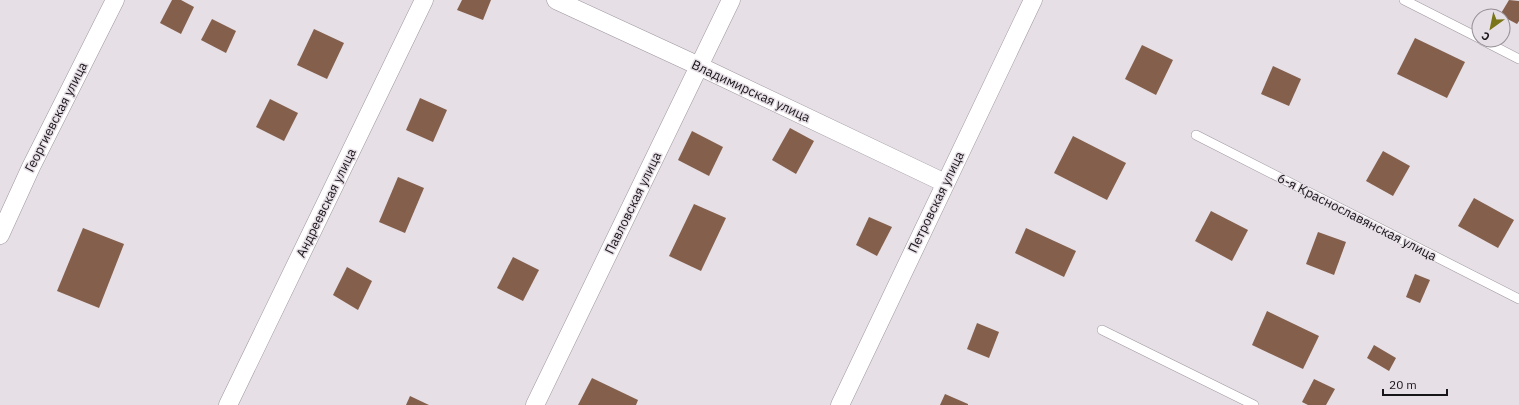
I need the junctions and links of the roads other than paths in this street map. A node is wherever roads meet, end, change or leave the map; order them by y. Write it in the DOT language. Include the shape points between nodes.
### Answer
graph roads {
  1 [pos="115,0"];
  2 [pos="424,0"];
  3 [pos="556,0"];
  4 [pos="730,0"];
  5 [pos="1033,0"];
  6 [pos="1404,0"];
  7 [pos="1471,34"];
  8 [pos="1498,48"];
  9 [pos="1519,59"];
  10 [pos="699,66"];
  11 [pos="1196,135"];
  12 [pos="945,183"];
  13 [pos="0,235"];
  14 [pos="1519,300"];
  15 [pos="1102,330"];
  16 [pos="228,405"];
  17 [pos="535,405"];
  18 [pos="840,405"];
  19 [pos="1254,405"];
  1 -- 13 [label="street, Георгиевская улица" via="31,167"];
  2 -- 16 [label="street, Андреевская улица"];
  3 -- 10 [label="street, Владимирская улица"];
  4 -- 10 [label="street, Павловская улица"];
  5 -- 12 [label="street, Петровская улица"];
  6 -- 7 [label="lane"];
  8 -- 9 [label="lane"];
  10 -- 12 [label="street, Владимирская улица"];
  10 -- 17 [label="street, Павловская улица"];
  11 -- 14 [label="lane, 6-я Краснославянская улица"];
  12 -- 18 [label="street, Петровская улица"];
  15 -- 19 [label="lane"];
}
